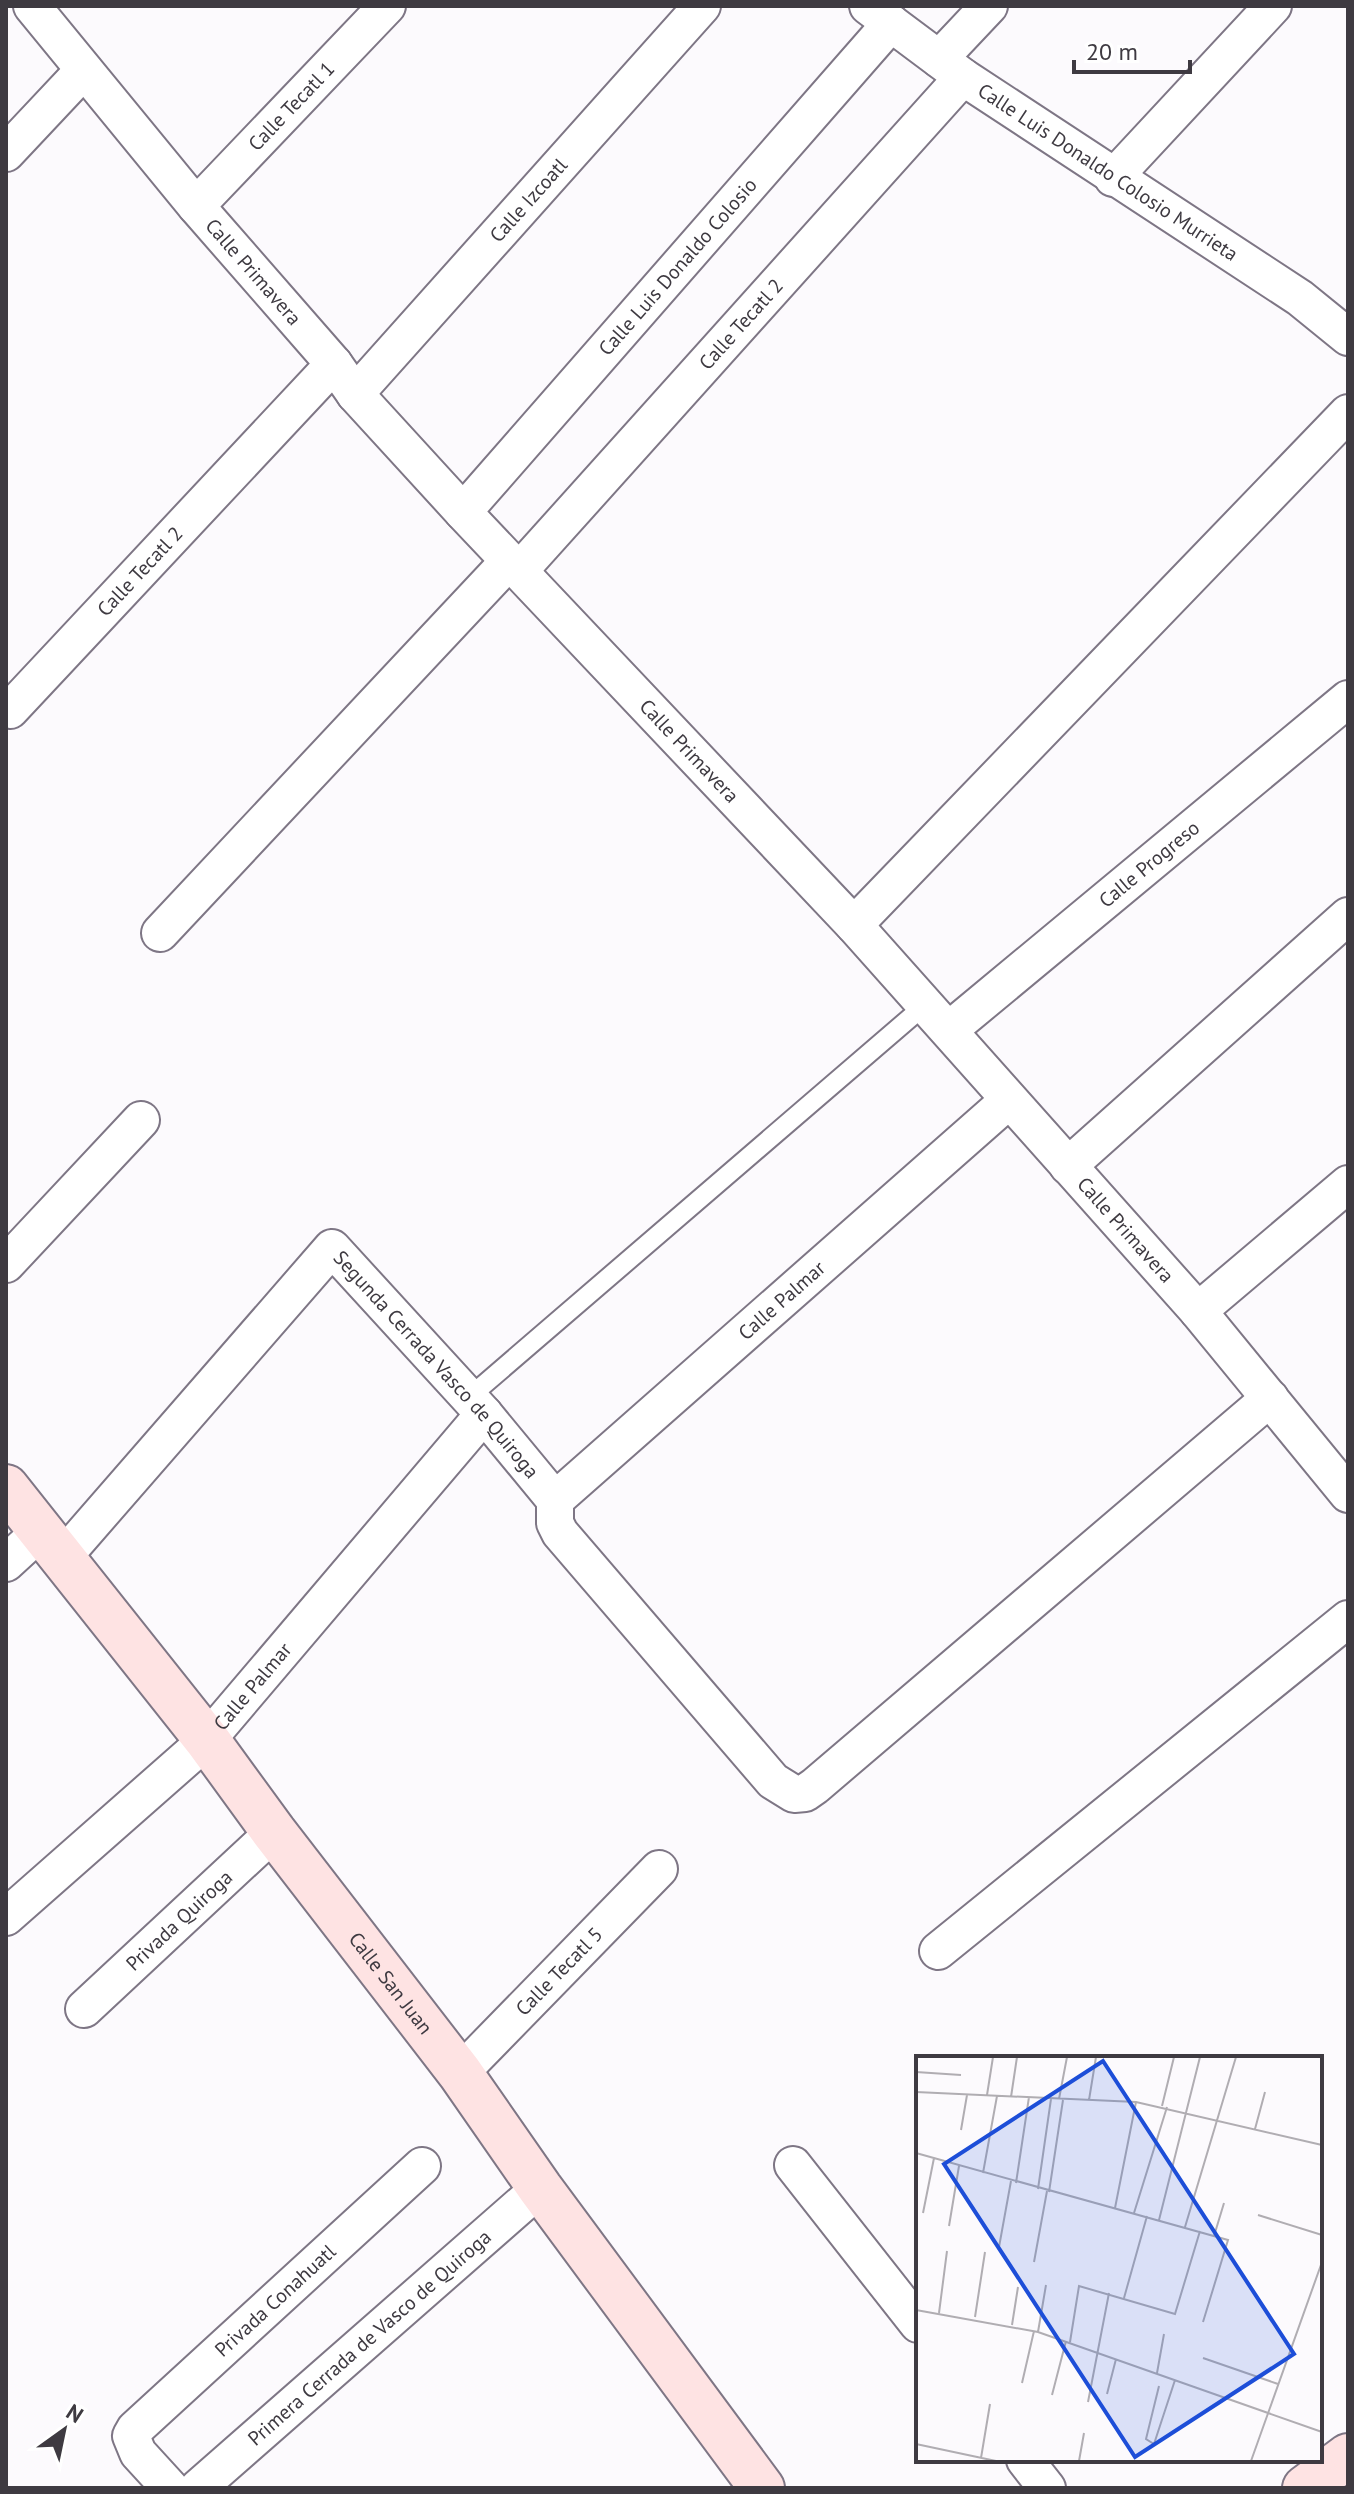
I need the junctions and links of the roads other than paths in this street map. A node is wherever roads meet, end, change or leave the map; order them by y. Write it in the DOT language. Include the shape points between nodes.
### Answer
graph roads {
  1 [pos="32,6"];
  2 [pos="387,6"];
  3 [pos="702,6"];
  4 [pos="989,6"];
  5 [pos="1273,6"];
  6 [pos="880,14"];
  7 [pos="951,68"];
  8 [pos="84,70"];
  9 [pos="6,153"];
  10 [pos="1113,178"];
  11 [pos="196,206"];
  12 [pos="1348,337"];
  13 [pos="334,364"];
  14 [pos="355,394"];
  15 [pos="1348,413"];
  16 [pos="463,512"];
  17 [pos="514,566"];
  18 [pos="1348,699"];
  19 [pos="10,710"];
  20 [pos="1348,916"];
  21 [pos="854,925"];
  22 [pos="160,933"];
  23 [pos="937,1017"];
  24 [pos="1009,1100"];
  25 [pos="141,1120"];
  26 [pos="1068,1166"];
  27 [pos="1348,1184"];
  28 [pos="6,1264"];
  29 [pos="1198,1311"];
  30 [pos="1270,1398"];
  31 [pos="475,1406"];
  32 [pos="1343,1478"];
  33 [pos="6,1487"];
  34 [pos="555,1500"];
  35 [pos="52,1543"];
  36 [pos="6,1563"];
  37 [pos="1348,1619"];
  38 [pos="207,1740"];
  39 [pos="274,1832"];
  40 [pos="659,1869"];
  41 [pos="6,1917"];
  42 [pos="938,1951"];
  43 [pos="84,2009"];
  44 [pos="460,2073"];
  45 [pos="793,2165"];
  46 [pos="422,2166"];
  47 [pos="540,2188"];
  48 [pos="916,2321"];
  49 [pos="1348,2456"];
  50 [pos="1027,2462"];
  51 [pos="170,2488"];
  52 [pos="198,2488"];
  53 [pos="762,2488"];
  54 [pos="1047,2488"];
  55 [pos="1305,2488"];
  1 -- 8 [label="street, Calle Primavera"];
  2 -- 11 [label="street, Calle Tecatl 1"];
  3 -- 14 [label="street, Calle Izcoatl"];
  4 -- 7 [label="street, Calle Tecatl 2"];
  5 -- 10 [label="street"];
  6 -- 7 [label="street, Calle Luis Donaldo Colosio Murrieta"];
  6 -- 16 [label="street, Calle Luis Donaldo Colosio"];
  7 -- 10 [label="street, Calle Luis Donaldo Colosio Murrieta"];
  7 -- 17 [label="street, Calle Tecatl 2"];
  8 -- 9 [label="street"];
  8 -- 11 [label="street, Calle Primavera"];
  10 -- 12 [label="street, Calle Luis Donaldo Colosio Murrieta" via="1300,298"];
  11 -- 13 [label="street, Calle Primavera"];
  13 -- 14 [label="street, Calle Primavera"];
  13 -- 19 [label="street, Calle Tecatl 2"];
  14 -- 16 [label="street, Calle Primavera"];
  15 -- 21 [label="street"];
  16 -- 17 [label="street, Calle Primavera"];
  17 -- 21 [label="street, Calle Primavera"];
  17 -- 22 [label="street, Calle Tecatl 2"];
  18 -- 23 [label="street, Calle Progreso"];
  20 -- 26 [label="street"];
  21 -- 23 [label="street, Calle Primavera"];
  23 -- 24 [label="street, Calle Primavera"];
  23 -- 31 [label="lane"];
  24 -- 26 [label="street, Calle Primavera"];
  24 -- 34 [label="street, Calle Palmar"];
  25 -- 28 [label="street"];
  26 -- 29 [label="street, Calle Primavera"];
  27 -- 29 [label="street"];
  29 -- 30 [label="street, Calle Primavera"];
  30 -- 32 [label="street, Calle Primavera"];
  30 -- 34 [label="street, Segunda Cerrada Vasco de Quiroga" via="805,1793 783,1790 773,1781 560,1533"];
  31 -- 34 [label="street, Segunda Cerrada Vasco de Quiroga"];
  31 -- 35 [label="street, Segunda Cerrada Vasco de Quiroga" via="332,1248"];
  31 -- 38 [label="street, Calle Palmar"];
  33 -- 35 [label="street, Calle San Juan"];
  35 -- 36 [label="street"];
  35 -- 38 [label="street, Calle San Juan"];
  37 -- 42 [label="street"];
  38 -- 39 [label="street, Calle San Juan"];
  38 -- 41 [label="street, Calle Palmar"];
  39 -- 43 [label="street, Privada Quiroga"];
  39 -- 44 [label="street, Calle San Juan"];
  40 -- 44 [label="street, Calle Tecatl 5"];
  44 -- 47 [label="street, Calle San Juan"];
  45 -- 48 [label="street"];
  46 -- 51 [label="street, Privada Conahuatl" via="131,2436 138,2453"];
  47 -- 52 [label="street, Primera Cerrada de Vasco de Quiroga"];
  47 -- 53 [label="street, Calle San Juan"];
  49 -- 55 [label="street"];
  50 -- 54 [label="street"];
}
